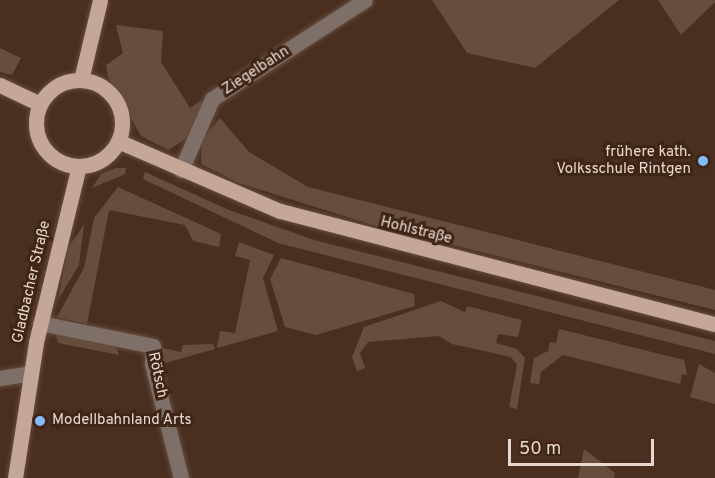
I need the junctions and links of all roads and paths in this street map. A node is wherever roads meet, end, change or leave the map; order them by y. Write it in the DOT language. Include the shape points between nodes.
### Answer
graph roads {
  1 [pos="100,0"];
  2 [pos="365,0"];
  3 [pos="81,80"];
  4 [pos="0,85"];
  5 [pos="40,104"];
  6 [pos="118,141"];
  7 [pos="79,166"];
  8 [pos="181,170"];
  9 [pos="40,322"];
  10 [pos="715,324"];
  11 [pos="30,373"];
  12 [pos="0,378"];
  13 [pos="15,478"];
  14 [pos="182,478"];
  1 -- 3 [label="main road"];
  2 -- 8 [label="street, Ziegelbahn" via="212,99"];
  3 -- 5 [label="main road" via="57,86"];
  3 -- 6 [label="main road" via="106,90 116,100 121,113"];
  4 -- 5 [label="main road"];
  5 -- 7 [label="main road" via="36,118 43,146 65,164"];
  6 -- 7 [label="main road" via="103,159"];
  6 -- 8 [label="main road, Hohlstraße"];
  7 -- 9 [label="main road, Gladbacher Straße"];
  8 -- 10 [label="main road, Hohlstraße" via="280,210 377,240"];
  9 -- 11 [label="main road, Gladbacher Straße"];
  9 -- 14 [label="street, Rötsch" via="153,346 152,364"];
  11 -- 12 [label="street"];
  11 -- 13 [label="main road, Gladbacher Straße"];
}
